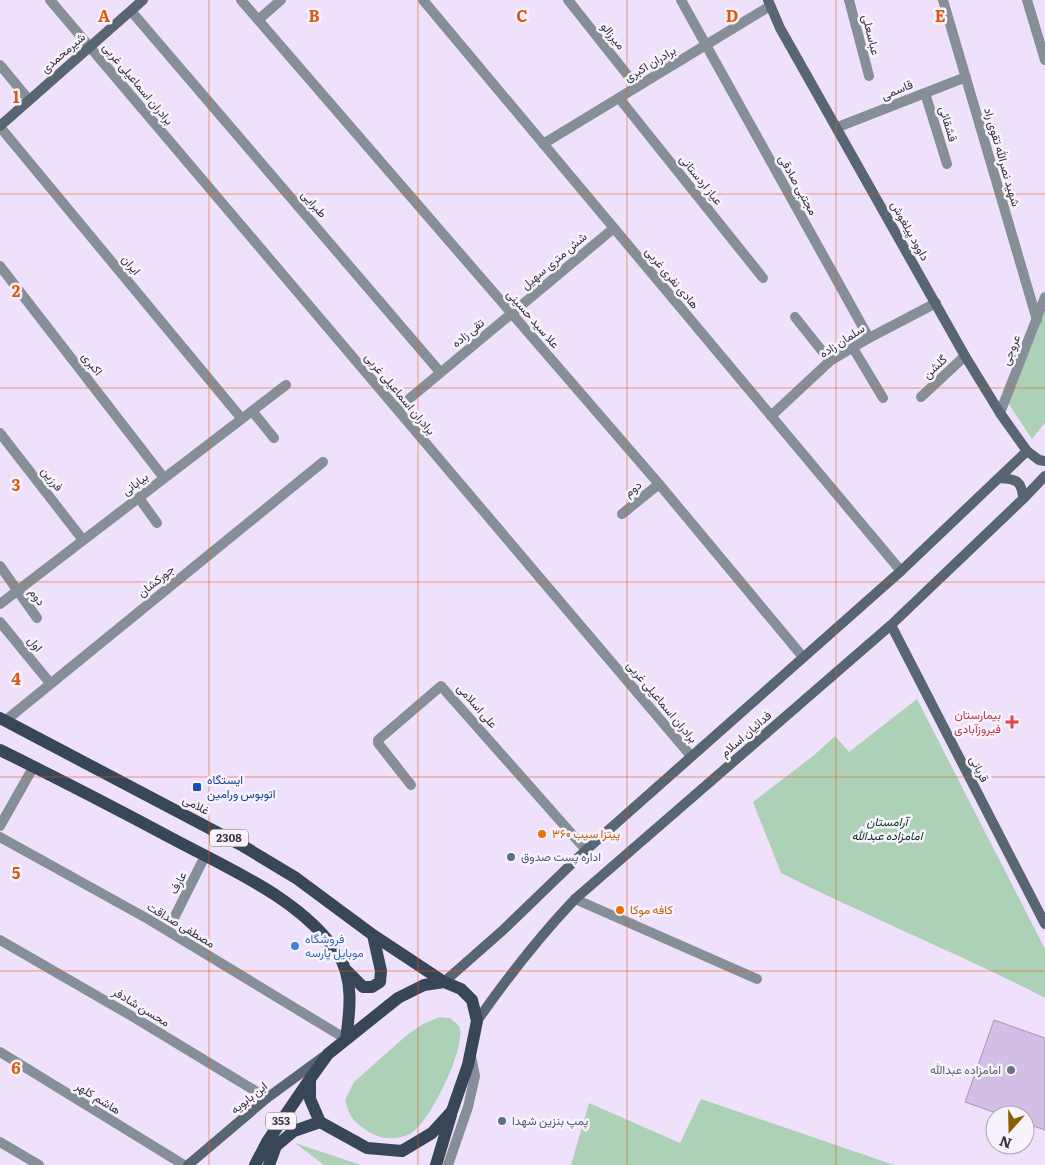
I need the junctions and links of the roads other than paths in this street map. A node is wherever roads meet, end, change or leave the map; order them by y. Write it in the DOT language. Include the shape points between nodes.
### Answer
graph roads {
  1 [pos="50,0"];
  2 [pos="143,0"];
  3 [pos="241,0"];
  4 [pos="281,0"];
  5 [pos="423,0"];
  6 [pos="568,0"];
  7 [pos="681,0"];
  8 [pos="849,0"];
  9 [pos="943,0"];
  10 [pos="1027,0"];
  11 [pos="769,3"];
  12 [pos="131,10"];
  13 [pos="258,20"];
  14 [pos="706,45"];
  15 [pos="90,47"];
  16 [pos="1045,60"];
  17 [pos="0,64"];
  18 [pos="869,76"];
  19 [pos="966,77"];
  20 [pos="637,87"];
  21 [pos="925,92"];
  22 [pos="619,98"];
  23 [pos="29,100"];
  24 [pos="0,126"];
  25 [pos="838,127"];
  26 [pos="543,144"];
  27 [pos="947,164"];
  28 [pos="614,228"];
  29 [pos="0,266"];
  30 [pos="763,278"];
  31 [pos="1045,297"];
  32 [pos="936,303"];
  33 [pos="511,313"];
  34 [pos="795,317"];
  35 [pos="1037,320"];
  36 [pos="868,338"];
  37 [pos="853,348"];
  38 [pos="965,356"];
  39 [pos="830,361"];
  40 [pos="440,372"];
  41 [pos="286,385"];
  42 [pos="921,397"];
  43 [pos="883,398"];
  44 [pos="397,409"];
  45 [pos="252,411"];
  46 [pos="1000,412"];
  47 [pos="771,416"];
  48 [pos="242,419"];
  49 [pos="0,433"];
  50 [pos="274,438"];
  51 [pos="1027,451"];
  52 [pos="1045,461"];
  53 [pos="323,462"];
  54 [pos="1045,476"];
  55 [pos="164,478"];
  56 [pos="999,478"];
  57 [pos="659,484"];
  58 [pos="139,498"];
  59 [pos="1023,499"];
  60 [pos="622,514"];
  61 [pos="158,523"];
  62 [pos="84,540"];
  63 [pos="0,566"];
  64 [pos="901,571"];
  65 [pos="17,591"];
  66 [pos="0,604"];
  67 [pos="37,618"];
  68 [pos="0,622"];
  69 [pos="891,625"];
  70 [pos="803,657"];
  71 [pos="50,683"];
  72 [pos="2,719"];
  73 [pos="0,750"];
  74 [pos="691,756"];
  75 [pos="34,766"];
  76 [pos="411,785"];
  77 [pos="0,826"];
  78 [pos="0,837"];
  79 [pos="586,850"];
  80 [pos="205,856"];
  81 [pos="575,899"];
  82 [pos="173,920"];
  83 [pos="1045,924"];
  84 [pos="373,935"];
  85 [pos="0,940"];
  86 [pos="346,970"];
  87 [pos="757,979"];
  88 [pos="444,982"];
  89 [pos="477,1021"];
  90 [pos="346,1039"];
  91 [pos="0,1052"];
  92 [pos="470,1052"];
  93 [pos="328,1054"];
  94 [pos="310,1079"];
  95 [pos="267,1098"];
  96 [pos="452,1111"];
  97 [pos="320,1122"];
  98 [pos="0,1142"];
  99 [pos="39,1165"];
  100 [pos="184,1165"];
  101 [pos="188,1165"];
  102 [pos="255,1165"];
  103 [pos="269,1165"];
  104 [pos="436,1165"];
  105 [pos="448,1165"];
  1 -- 15 [label="street, برادران اسماعیلی غربی"];
  2 -- 12 [label="main road, شیرمحمدی"];
  3 -- 13 [label="street, علا سید حسینی"];
  4 -- 13 [label="street"];
  5 -- 26 [label="street, هادی نفری غربی"];
  6 -- 20 [label="street, میرزالو"];
  7 -- 14 [label="street, مجتبی صادقی"];
  8 -- 18 [label="street, عباسعلی"];
  9 -- 19 [label="street, شهید نصرالله تقوی راد"];
  10 -- 16 [label="street"];
  11 -- 14 [label="street, برادران اکبری"];
  11 -- 25 [label="main road, داوود پیلغوش" via="780,28"];
  12 -- 15 [label="main road, شیرمحمدی"];
  12 -- 40 [label="street, طبرایی"];
  13 -- 33 [label="street, علا سید حسینی"];
  14 -- 20 [label="street, برادران اکبری"];
  14 -- 36 [label="street, مجتبی صادقی"];
  15 -- 23 [label="main road, شیرمحمدی"];
  15 -- 44 [label="street, برادران اسماعیلی غربی"];
  17 -- 23 [label="street"];
  19 -- 21 [label="street, قاسمی"];
  19 -- 35 [label="street, شهید نصرالله تقوی راد"];
  20 -- 22 [label="street, برادران اکبری"];
  21 -- 25 [label="street, قاسمی"];
  21 -- 27 [label="street, قشقائی"];
  22 -- 26 [label="street, برادران اکبری"];
  22 -- 30 [label="street, عیاز اردستانی"];
  23 -- 24 [label="main road, شیرمحمدی"];
  24 -- 48 [label="street, ایران"];
  25 -- 32 [label="main road, داوود پیلغوش"];
  26 -- 28 [label="street, هادی نفری غربی"];
  28 -- 33 [label="street, شش متری سهیل"];
  28 -- 47 [label="street, هادی نفری غربی"];
  29 -- 55 [label="street, اکبری"];
  31 -- 35 [label="street, عروجی"];
  32 -- 36 [label="street, سلمان زاده"];
  32 -- 38 [label="main road, داوود پیلغوش"];
  33 -- 40 [label="street, تقی زاده"];
  33 -- 57 [label="street, علا سید حسینی"];
  34 -- 39 [label="street"];
  35 -- 46 [label="street, عروجی"];
  36 -- 37 [label="street, سلمان زاده"];
  37 -- 39 [label="street, سلمان زاده"];
  37 -- 43 [label="street"];
  38 -- 42 [label="street, گلشن"];
  38 -- 46 [label="main road, داوود پیلغوش"];
  39 -- 47 [label="street, سلمان زاده"];
  40 -- 44 [label="street"];
  41 -- 45 [label="street, بیابانی"];
  44 -- 74 [label="street, برادران اسماعیلی غربی"];
  45 -- 48 [label="street, بیابانی"];
  45 -- 50 [label="street"];
  46 -- 51 [label="main road, داوود پیلغوش"];
  47 -- 64 [label="street, هادی نفری غربی"];
  48 -- 55 [label="street, بیابانی"];
  49 -- 62 [label="street, فرزین"];
  51 -- 52 [label="main road, داوود پیلغوش"];
  51 -- 56 [label="main road, فدائیان اسلام"];
  53 -- 71 [label="street, جورکشان"];
  54 -- 59 [label="main road, فدائیان اسلام"];
  55 -- 58 [label="street, بیابانی"];
  56 -- 59 [label="main road" via="1012,478 1018,482 1023,489"];
  56 -- 64 [label="main road, فدائیان اسلام"];
  57 -- 60 [label="street, دوم"];
  57 -- 70 [label="street, علا سید حسینی"];
  58 -- 61 [label="street"];
  58 -- 62 [label="street, بیابانی"];
  59 -- 69 [label="main road, فدائیان اسلام"];
  62 -- 65 [label="street, بیابانی"];
  63 -- 65 [label="street, دوم"];
  64 -- 70 [label="main road, فدائیان اسلام"];
  65 -- 66 [label="street, بیابانی"];
  65 -- 67 [label="street, دوم"];
  68 -- 71 [label="street, اول"];
  69 -- 81 [label="main road, فدائیان اسلام"];
  69 -- 83 [label="main road, قربانی"];
  70 -- 74 [label="main road, فدائیان اسلام"];
  71 -- 72 [label="street, جورکشان"];
  72 -- 84 [label="main road, غلامی / 2308" via="244,846 296,878"];
  73 -- 75 [label="main road, 2308"];
  74 -- 79 [label="main road, فدائیان اسلام"];
  75 -- 77 [label="street"];
  75 -- 80 [label="main road, 2308"];
  76 -- 79 [label="street, علی اسلامی" via="378,740 441,686"];
  78 -- 90 [label="street, مصطفی صداقت" via="148,919"];
  79 -- 88 [label="main road, فدائیان اسلام"];
  80 -- 82 [label="street, عارف"];
  80 -- 86 [label="main road, 2308" via="286,902 317,929 338,954"];
  81 -- 87 [label="street"];
  81 -- 89 [label="main road, فدائیان اسلام" via="544,931"];
  84 -- 86 [label="main road" via="381,971 380,982 372,987 363,987"];
  84 -- 88 [label="main road, غلامی / 2308"];
  85 -- 95 [label="street, محسن شادفر"];
  86 -- 90 [label="main road, 2308" via="350,1006"];
  88 -- 89 [label="main road" via="461,989 472,1000"];
  88 -- 90 [label="main road" via="424,985 398,998"];
  89 -- 92 [label="main road"];
  90 -- 93 [label="main road"];
  91 -- 100 [label="street, هاشم کلهر"];
  92 -- 96 [label="main road"];
  92 -- 105 [label="street" via="475,1076"];
  93 -- 94 [label="main road"];
  93 -- 95 [label="main road, ابن بابویه"];
  94 -- 97 [label="main road" via="310,1099"];
  94 -- 102 [label="main road, 353"];
  95 -- 101 [label="main road, ابن بابویه"];
  96 -- 97 [label="main road" via="432,1133 402,1151 367,1148"];
  96 -- 104 [label="main road"];
  97 -- 103 [label="main road, 353" via="294,1131 276,1146"];
  98 -- 99 [label="street"];
}
